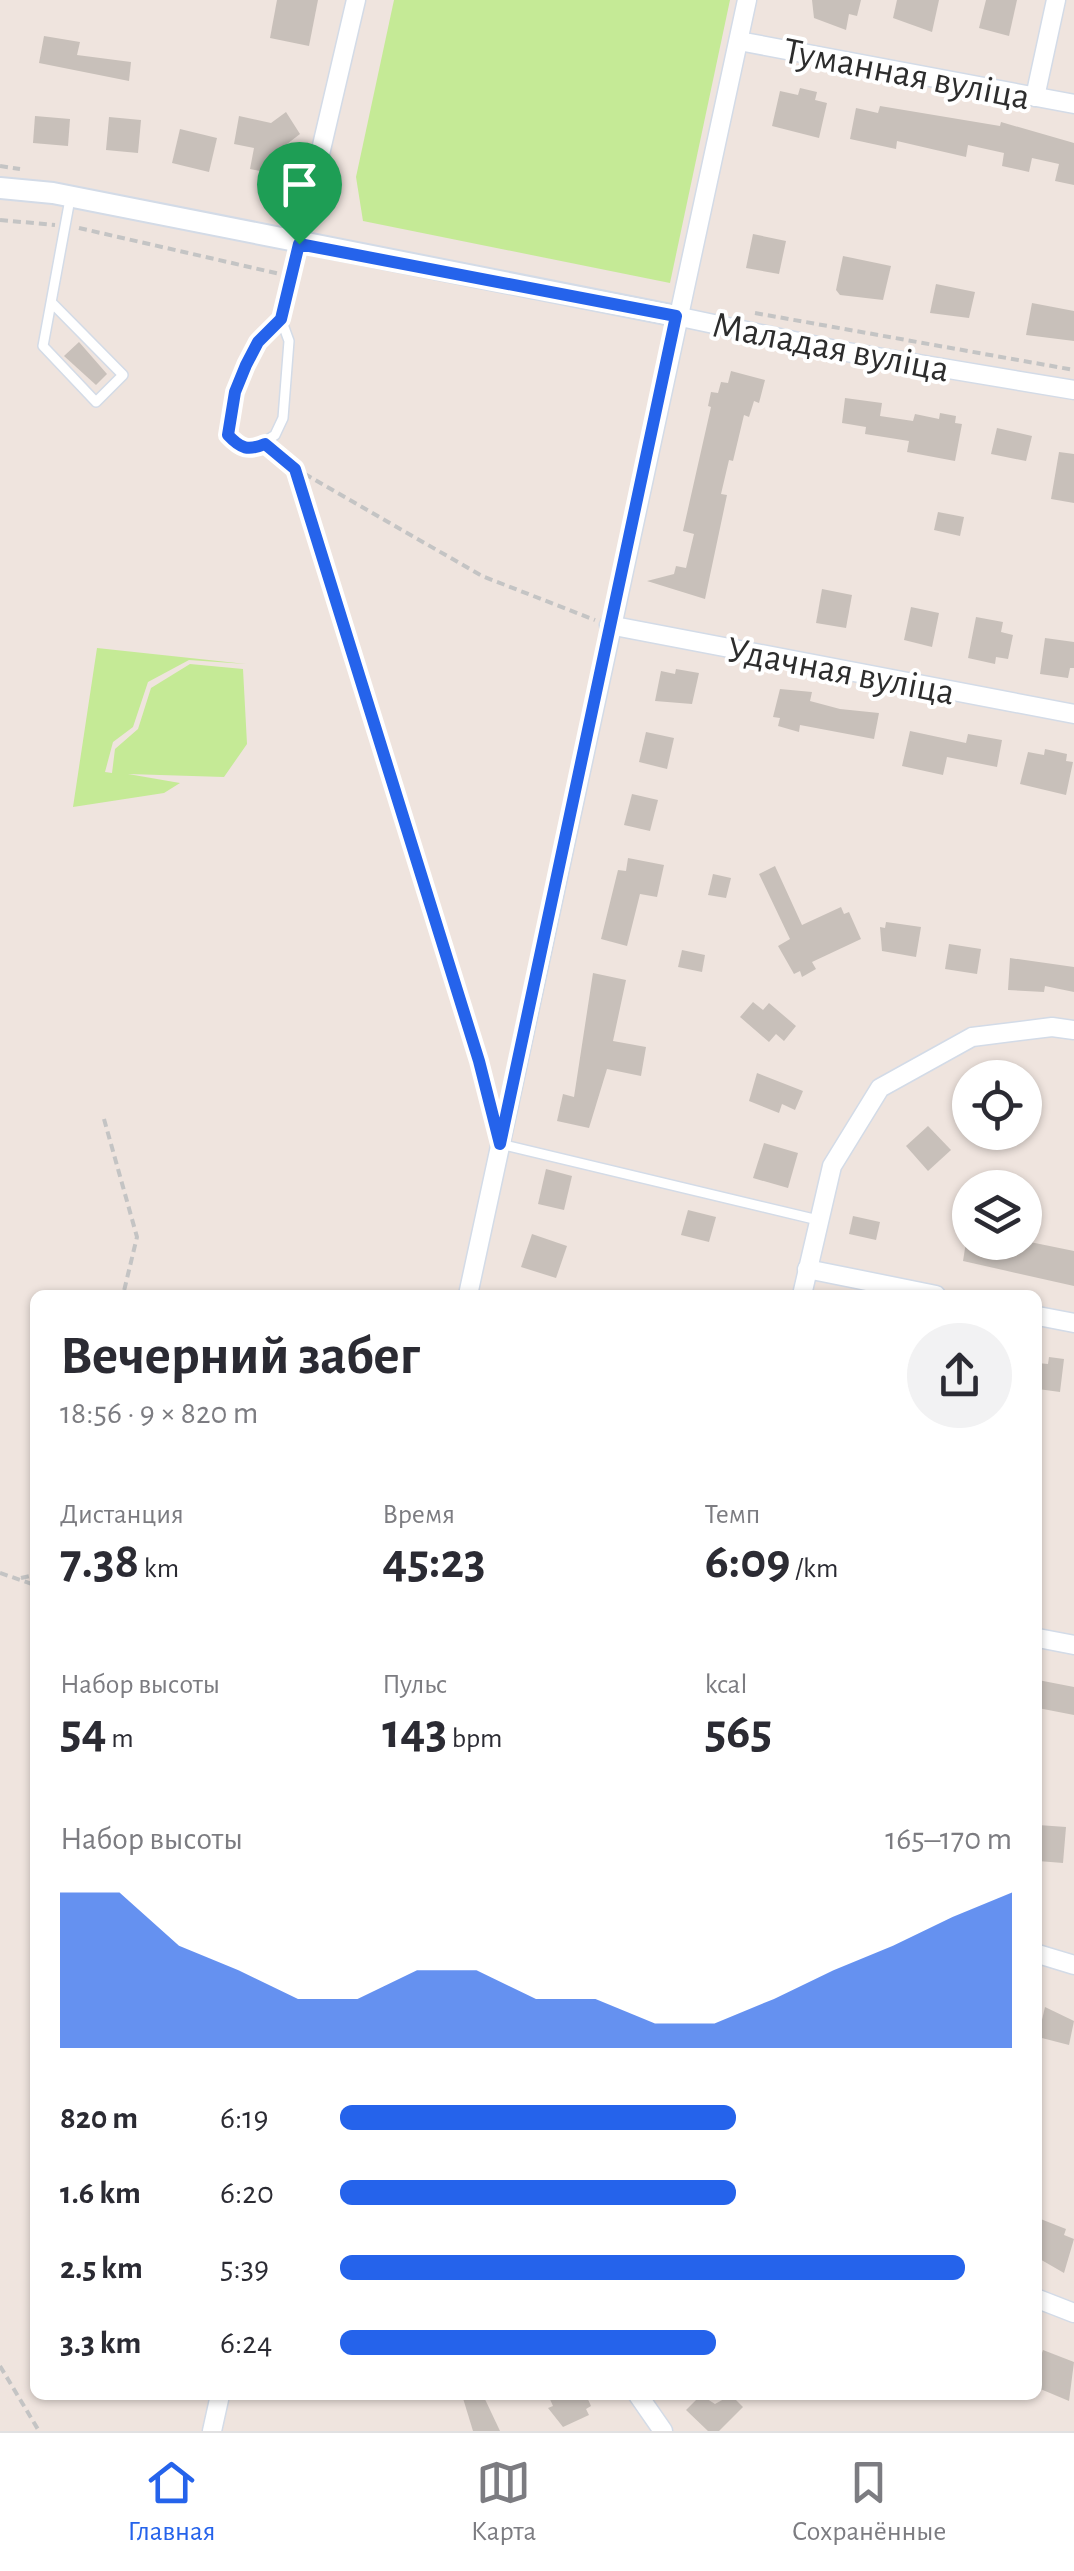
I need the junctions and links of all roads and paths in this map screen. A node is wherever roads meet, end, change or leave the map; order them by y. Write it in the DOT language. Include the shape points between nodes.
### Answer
graph roads {
  1 [pos="356,0"];
  2 [pos="747,0"];
  3 [pos="1056,0"];
  4 [pos="739,41"];
  5 [pos="1036,97"];
  6 [pos="1074,104"];
  7 [pos="0,188"];
  8 [pos="70,196"];
  9 [pos="0,220"];
  10 [pos="66,226"];
  11 [pos="299,244"];
  12 [pos="291,276"];
  13 [pos="52,303"];
  14 [pos="676,316"];
  15 [pos="281,319"];
  16 [pos="1074,390"];
  17 [pos="265,444"];
  18 [pos="295,469"];
  19 [pos="609,625"];
  20 [pos="1074,714"];
  21 [pos="1074,1030"];
  22 [pos="492,1111"];
  23 [pos="104,1119"];
  24 [pos="500,1144"];
  25 [pos="819,1220"];
  26 [pos="808,1268"];
  27 [pos="124,1290"];
  28 [pos="469,1290"];
  29 [pos="803,1290"];
  30 [pos="912,1290"];
  31 [pos="1042,1317"];
  32 [pos="1074,1323"];
  33 [pos="0,1573"];
  34 [pos="30,1576"];
  35 [pos="16,1579"];
  36 [pos="30,1583"];
  37 [pos="1042,1639"];
  38 [pos="1074,1645"];
  39 [pos="1042,1955"];
  40 [pos="1074,1965"];
  41 [pos="1042,2300"];
  42 [pos="1074,2313"];
  43 [pos="0,2366"];
  44 [pos="219,2400"];
  45 [pos="641,2400"];
  46 [pos="39,2431"];
  47 [pos="212,2431"];
  48 [pos="663,2431"];
  1 -- 11 [label="street"];
  2 -- 4 [label="street"];
  3 -- 5 [label="street"];
  4 -- 5 [label="street, Туманная вуліца"];
  4 -- 14 [label="street"];
  5 -- 6 [label="street, Туманная вуліца"];
  7 -- 8 [label="street, Маладая вуліца"];
  8 -- 10 [label="lane"];
  8 -- 11 [label="street, Маладая вуліца"];
  9 -- 10 [label="path"];
  10 -- 12 [label="path"];
  10 -- 13 [label="lane"];
  11 -- 12 [label="lane"];
  11 -- 14 [label="street, Маладая вуліца"];
  12 -- 15 [label="lane"];
  13 -- 13 [label="lane" via="43,346 96,402 123,375"];
  14 -- 16 [label="street, Маладая вуліца"];
  14 -- 19 [label="street"];
  15 -- 17 [label="lane" via="289,341 286,398 283,418"];
  15 -- 17 [label="lane" via="246,365 229,421 228,435 239,447"];
  17 -- 18 [label="path"];
  18 -- 19 [label="path" via="482,576"];
  18 -- 22 [label="path"];
  19 -- 20 [label="street, Удачная вуліца"];
  19 -- 24 [label="street"];
  21 -- 25 [label="street" via="972,1037 880,1088 832,1166"];
  23 -- 27 [label="path" via="137,1237"];
  24 -- 25 [label="lane"];
  24 -- 28 [label="street"];
  25 -- 26 [label="street"];
  26 -- 29 [label="street"];
  26 -- 30 [label="street"];
  31 -- 32 [label="street"];
  33 -- 35 [label="path"];
  34 -- 35 [label="path"];
  35 -- 36 [label="path"];
  37 -- 38 [label="street"];
  39 -- 40 [label="street"];
  41 -- 42 [label="street"];
  43 -- 46 [label="path"];
  44 -- 47 [label="street"];
  45 -- 48 [label="street"];
}
